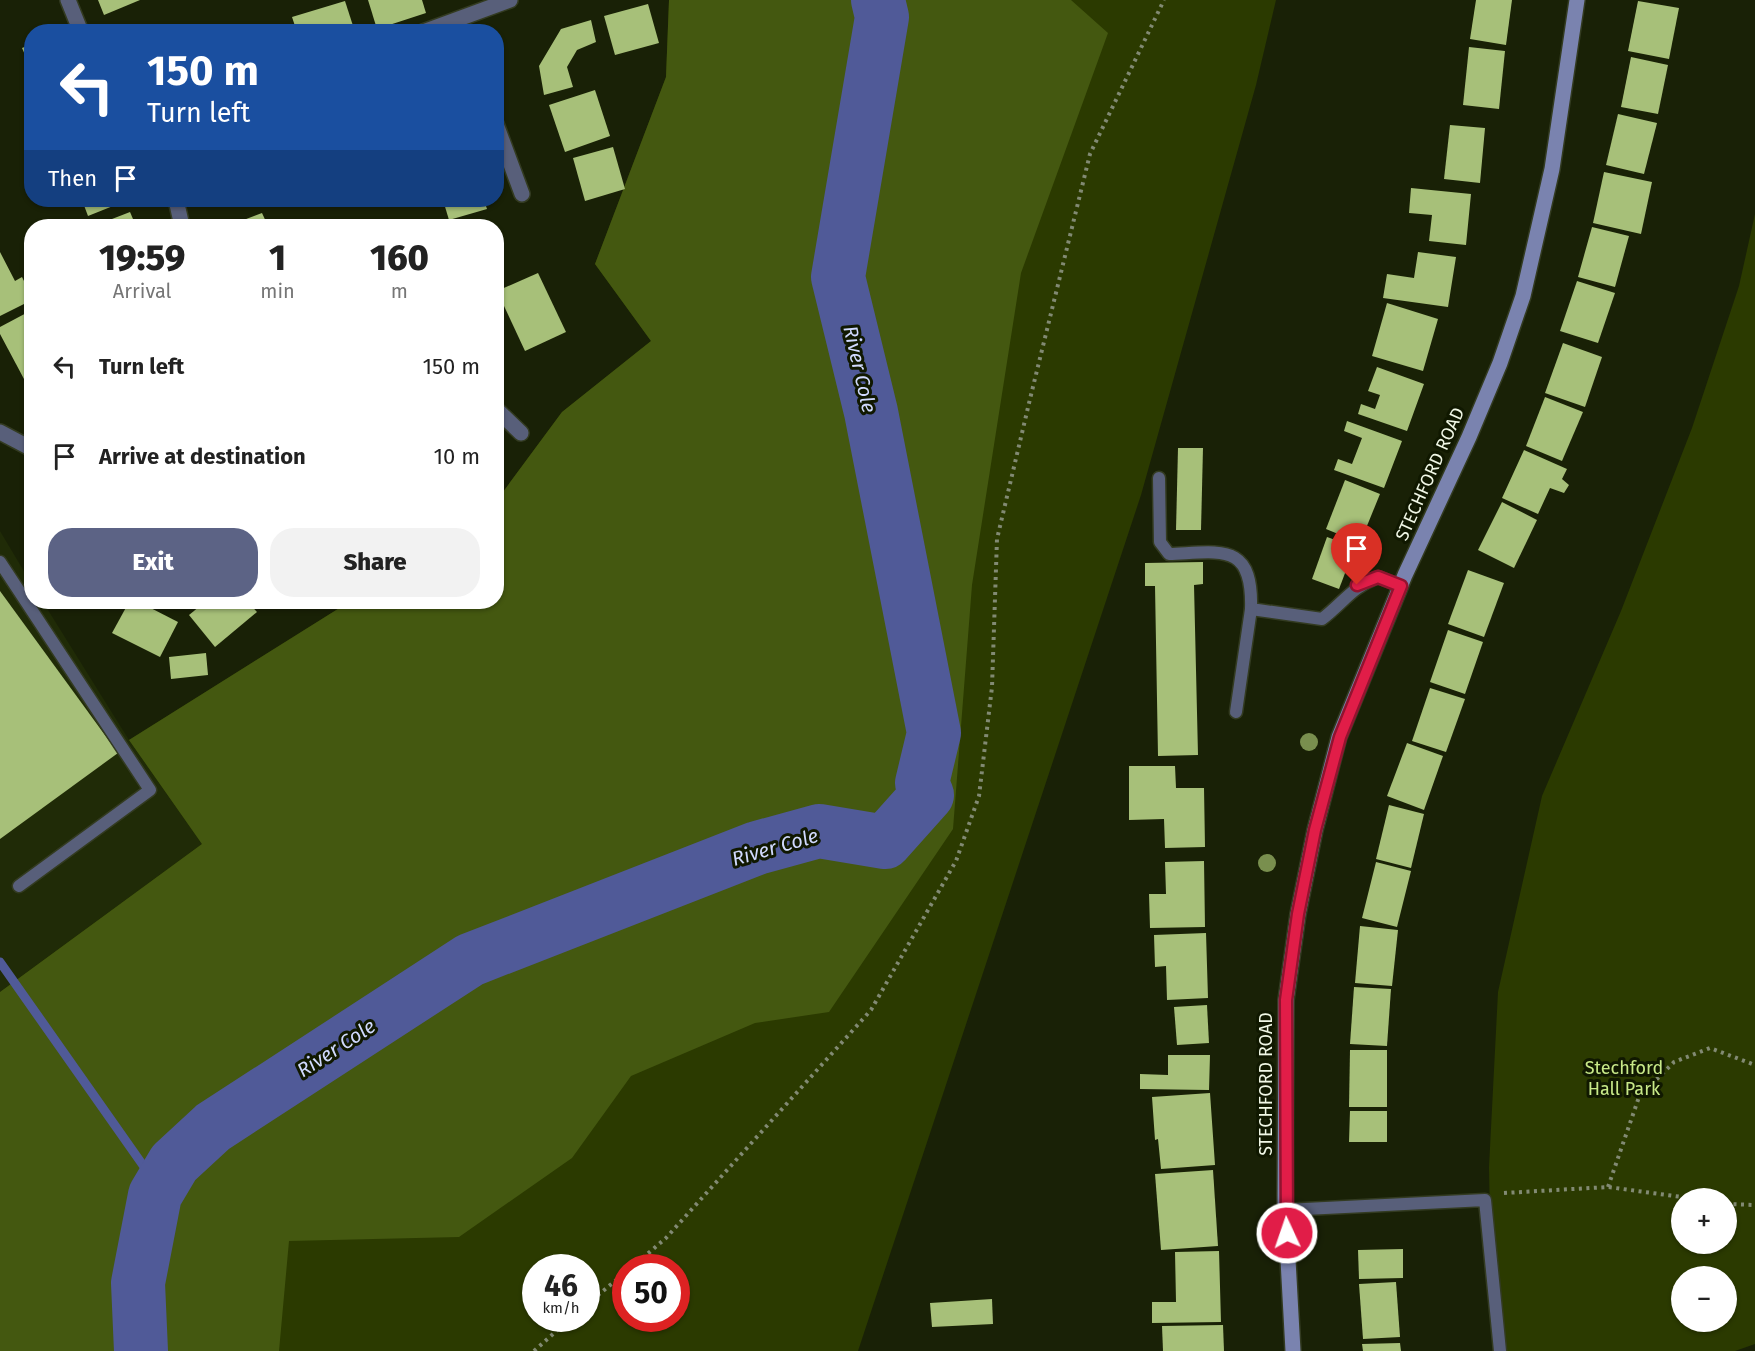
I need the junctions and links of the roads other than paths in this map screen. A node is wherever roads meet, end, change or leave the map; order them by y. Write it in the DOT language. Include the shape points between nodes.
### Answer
graph roads {
  1 [pos="68,0"];
  2 [pos="510,0"];
  3 [pos="1577,0"];
  4 [pos="78,24"];
  5 [pos="462,24"];
  6 [pos="504,146"];
  7 [pos="522,194"];
  8 [pos="504,417"];
  9 [pos="0,432"];
  10 [pos="521,433"];
  11 [pos="24,445"];
  12 [pos="1159,478"];
  13 [pos="0,562"];
  14 [pos="1401,586"];
  15 [pos="24,598"];
  16 [pos="31,609"];
  17 [pos="1251,609"];
  18 [pos="1236,712"];
  19 [pos="19,886"];
  20 [pos="1285,1210"];
  21 [pos="1293,1351"];
  22 [pos="1500,1351"];
  1 -- 4 [label="street"];
  2 -- 5 [label="street"];
  3 -- 14 [label="main road, STECHFORD ROAD" via="1552,169 1522,296 1478,416"];
  6 -- 7 [label="street"];
  8 -- 10 [label="street"];
  9 -- 11 [label="street"];
  12 -- 17 [label="lane" via="1163,549 1169,554 1218,552 1238,560 1252,582"];
  13 -- 15 [label="lane"];
  14 -- 17 [label="lane" via="1378,577 1357,585 1322,619"];
  14 -- 20 [label="main road, STECHFORD ROAD" via="1340,737 1298,914 1286,1000"];
  16 -- 19 [label="lane" via="150,790"];
  17 -- 18 [label="lane"];
  20 -- 21 [label="main road, STECHFORD ROAD"];
  20 -- 22 [label="lane" via="1485,1200"];
}
